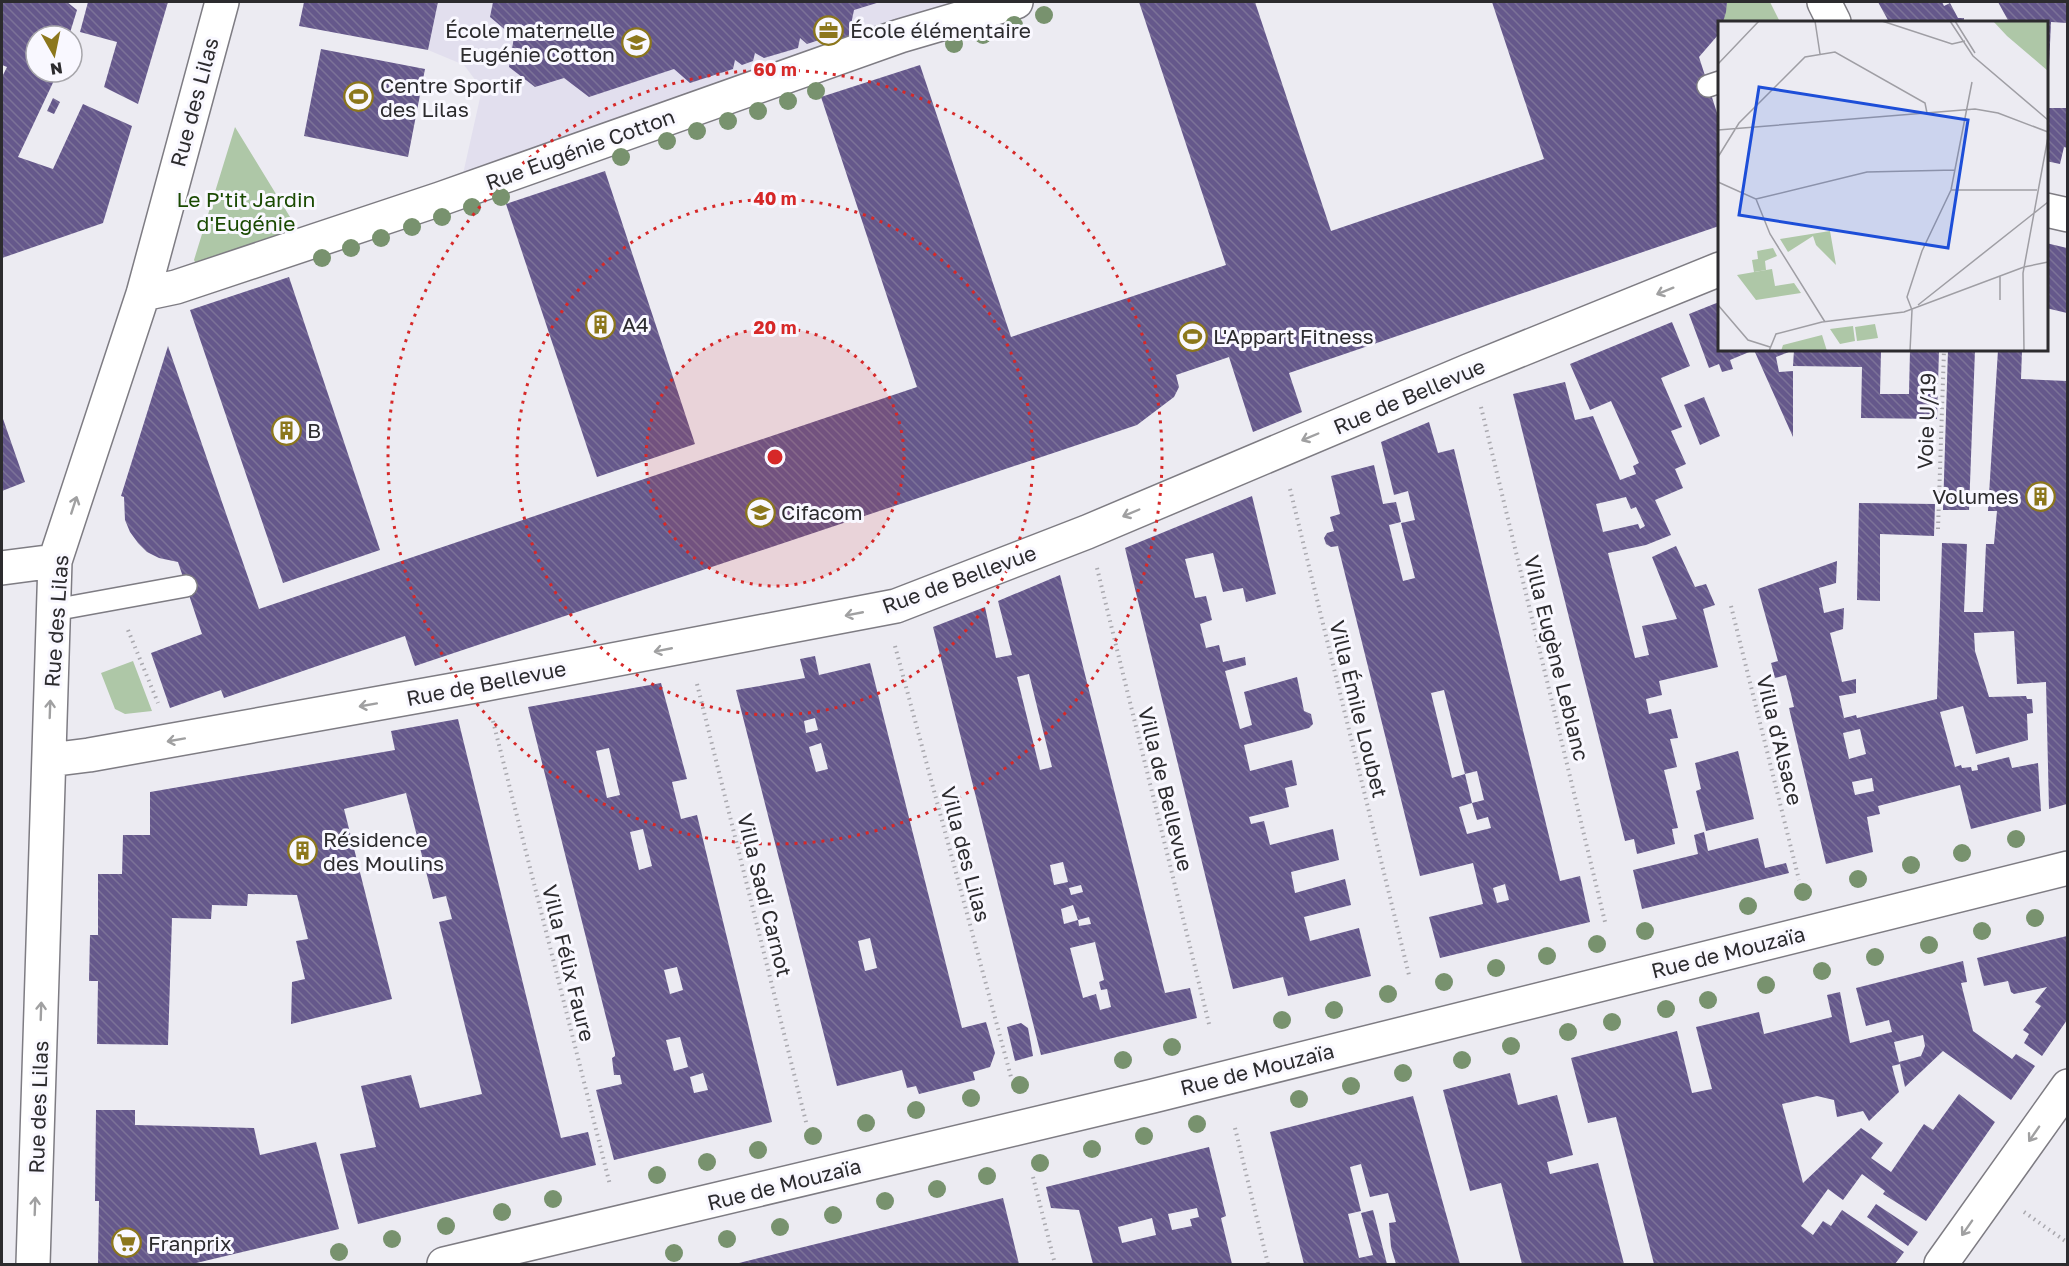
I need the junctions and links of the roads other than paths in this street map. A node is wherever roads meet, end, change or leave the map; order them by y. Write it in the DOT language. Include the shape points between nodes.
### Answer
graph roads {
  1 [pos="222,2"];
  2 [pos="1016,2"];
  3 [pos="1824,2"];
  4 [pos="1834,21"];
  5 [pos="2048,210"];
  6 [pos="2067,215"];
  7 [pos="1718,269"];
  8 [pos="143,294"];
  9 [pos="55,561"];
  10 [pos="2,568"];
  11 [pos="186,586"];
  12 [pos="54,610"];
  13 [pos="49,760"];
  14 [pos="2067,868"];
  15 [pos="2067,1086"];
  16 [pos="33,1264"];
  17 [pos="444,1264"];
  18 [pos="1941,1264"];
  1 -- 8 [label="street, Rue des Lilas"];
  2 -- 8 [label="street, Rue Eugénie Cotton" via="900,36 440,199 176,287"];
  3 -- 4 [label="street"];
  5 -- 6 [label="street"];
  7 -- 13 [label="street, Rue de Bellevue, one-way" via="1087,532 896,606 481,685"];
  9 -- 8 [label="street, Rue des Lilas, one-way"];
  9 -- 10 [label="street"];
  9 -- 12 [label="street, Rue des Lilas"];
  11 -- 12 [label="lane"];
  13 -- 12 [label="street, Rue des Lilas, one-way"];
  16 -- 13 [label="street, Rue des Lilas, one-way"];
  14 -- 17 [label="street, Rue de Mouzaïa" via="1142,1098"];
  15 -- 18 [label="street, one-way"];
}
